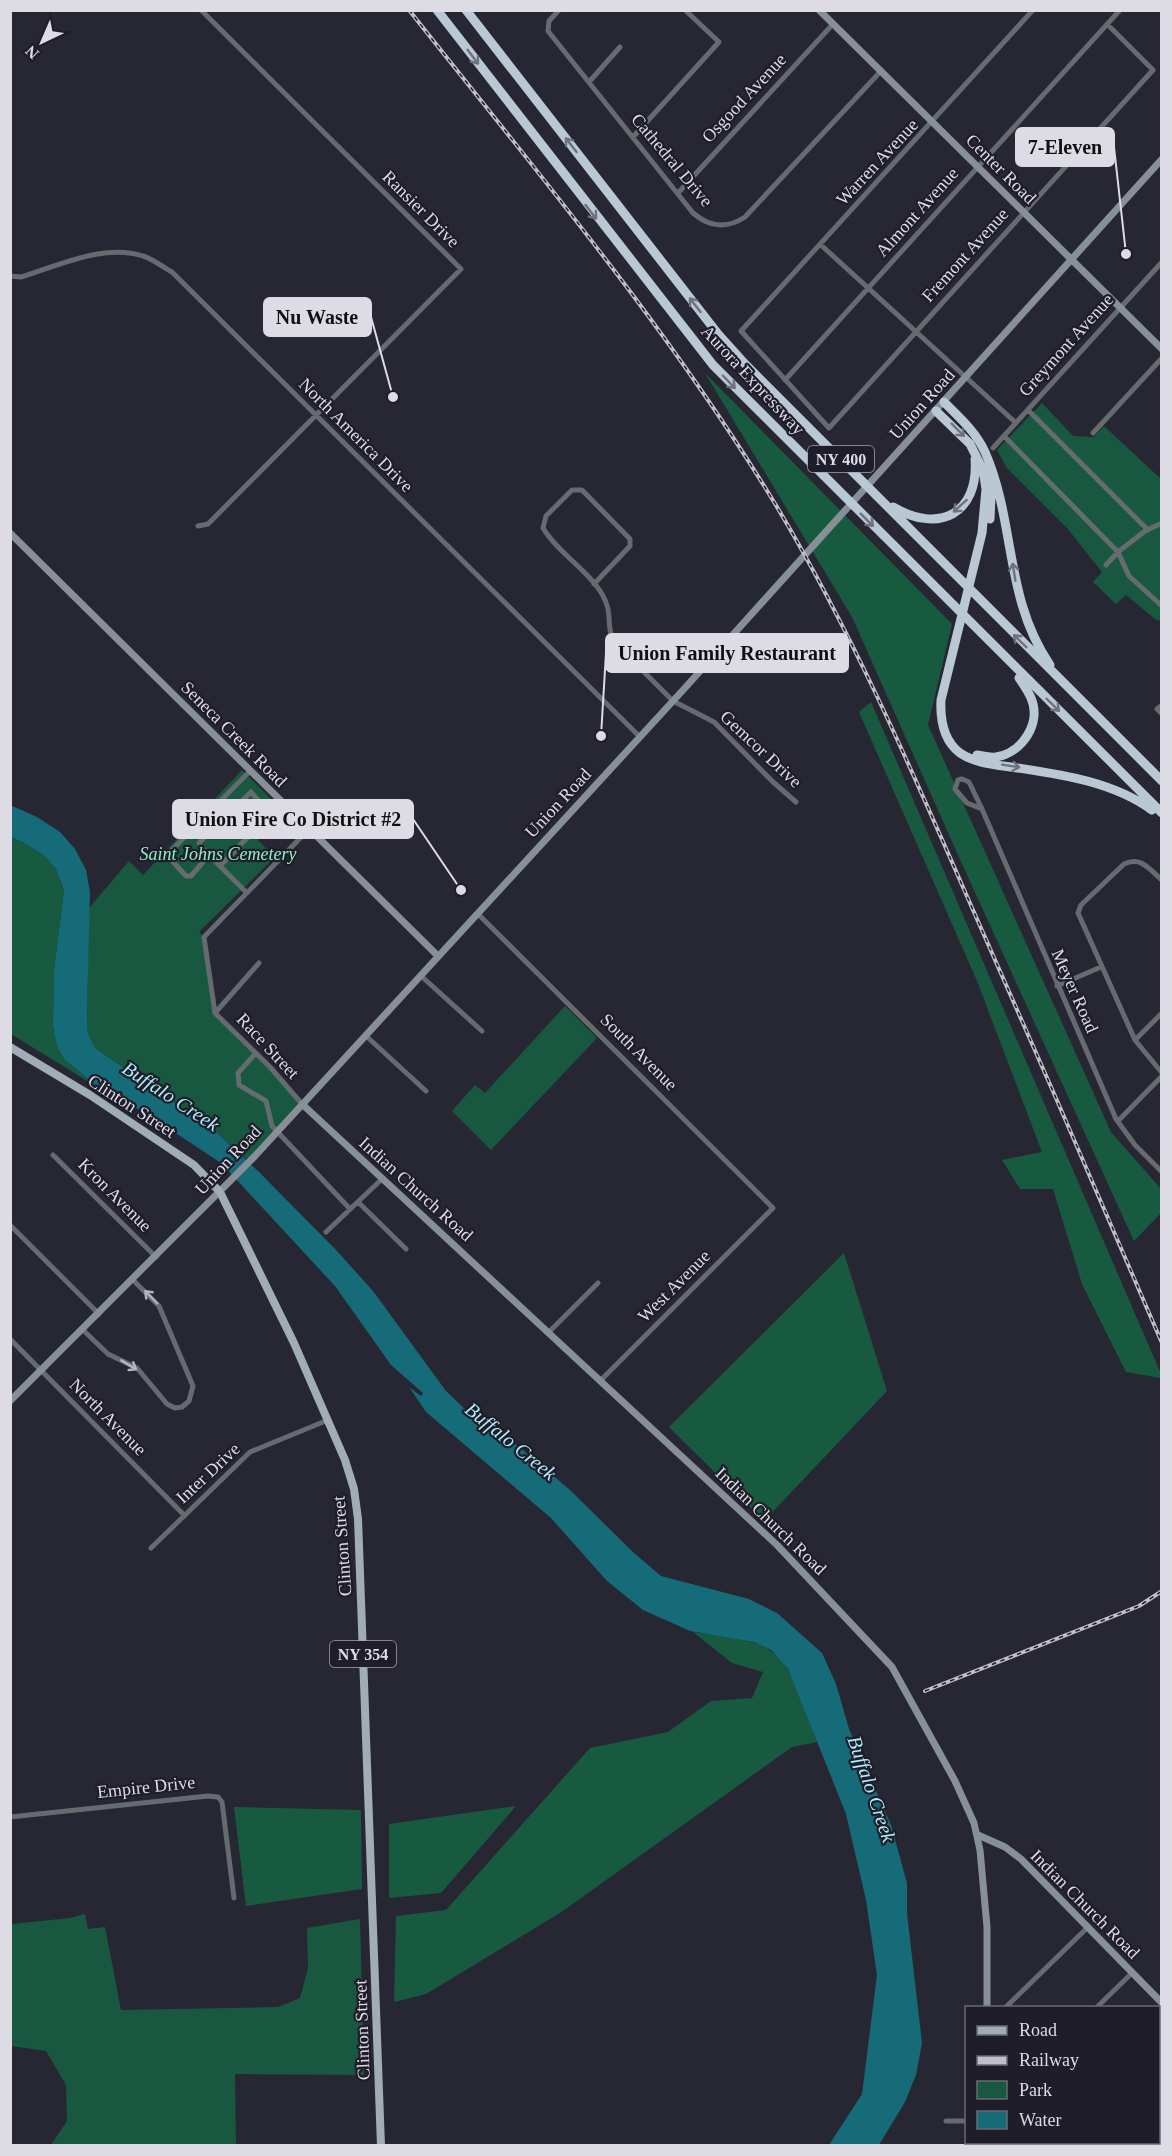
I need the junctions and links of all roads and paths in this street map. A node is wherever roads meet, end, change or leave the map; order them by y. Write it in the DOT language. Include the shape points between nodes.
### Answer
graph roads {
  1 [pos="201,10"];
  2 [pos="437,10"];
  3 [pos="466,10"];
  4 [pos="685,10"];
  5 [pos="1033,10"];
  6 [pos="1120,10"];
  7 [pos="559,11"];
  8 [pos="821,11"];
  9 [pos="833,24"];
  10 [pos="1107,24"];
  11 [pos="620,47"];
  12 [pos="881,71"];
  13 [pos="589,81"];
  14 [pos="933,123"];
  15 [pos="633,137"];
  16 [pos="1161,159"];
  17 [pos="978,167"];
  18 [pos="678,193"];
  19 [pos="1024,213"];
  20 [pos="820,246"];
  21 [pos="1071,260"];
  22 [pos="1161,262"];
  23 [pos="10,276"];
  24 [pos="868,289"];
  25 [pos="1120,308"];
  26 [pos="916,331"];
  27 [pos="1161,349"];
  28 [pos="1161,358"];
  29 [pos="966,377"];
  30 [pos="785,380"];
  31 [pos="944,402"];
  32 [pos="1028,410"];
  33 [pos="936,411"];
  34 [pos="316,417"];
  35 [pos="1016,423"];
  36 [pos="1093,433"];
  37 [pos="1004,436"];
  38 [pos="993,448"];
  39 [pos="975,453"];
  40 [pos="992,474"];
  41 [pos="882,501"];
  42 [pos="1161,523"];
  43 [pos="198,526"];
  44 [pos="1148,530"];
  45 [pos="10,533"];
  46 [pos="1118,552"];
  47 [pos="1106,565"];
  48 [pos="975,574"];
  49 [pos="594,584"];
  50 [pos="1161,606"];
  51 [pos="959,632"];
  52 [pos="1010,664"];
  53 [pos="1062,682"];
  54 [pos="673,701"];
  55 [pos="1161,705"];
  56 [pos="1161,714"];
  57 [pos="640,737"];
  58 [pos="250,771"];
  59 [pos="1161,781"];
  60 [pos="796,802"];
  61 [pos="214,807"];
  62 [pos="982,809"];
  63 [pos="1161,815"];
  64 [pos="224,817"];
  65 [pos="230,823"];
  66 [pos="309,829"];
  67 [pos="240,834"];
  68 [pos="246,839"];
  69 [pos="209,855"];
  70 [pos="220,866"];
  71 [pos="1161,880"];
  72 [pos="247,893"];
  73 [pos="477,913"];
  74 [pos="438,956"];
  75 [pos="259,963"];
  76 [pos="1101,967"];
  77 [pos="420,975"];
  78 [pos="1057,986"];
  79 [pos="215,1012"];
  80 [pos="1161,1013"];
  81 [pos="482,1031"];
  82 [pos="365,1035"];
  83 [pos="1135,1040"];
  84 [pos="10,1047"];
  85 [pos="256,1053"];
  86 [pos="1161,1075"];
  87 [pos="426,1090"];
  88 [pos="302,1104"];
  89 [pos="1118,1121"];
  90 [pos="277,1131"];
  91 [pos="53,1155"];
  92 [pos="1161,1172"];
  93 [pos="383,1178"];
  94 [pos="220,1192"];
  95 [pos="358,1202"];
  96 [pos="350,1209"];
  97 [pos="768,1214"];
  98 [pos="10,1225"];
  99 [pos="326,1232"];
  100 [pos="406,1249"];
  101 [pos="156,1257"];
  102 [pos="133,1280"];
  103 [pos="598,1283"];
  104 [pos="99,1314"];
  105 [pos="83,1330"];
  106 [pos="549,1332"];
  107 [pos="10,1339"];
  108 [pos="41,1371"];
  109 [pos="601,1380"];
  110 [pos="10,1401"];
  111 [pos="328,1420"];
  112 [pos="184,1515"];
  113 [pos="151,1548"];
  114 [pos="10,1817"];
  115 [pos="978,1834"];
  116 [pos="234,1898"];
  117 [pos="1087,1928"];
  118 [pos="1132,1973"];
  119 [pos="1161,2002"];
  120 [pos="987,2006"];
  121 [pos="1006,2006"];
  122 [pos="1097,2006"];
  123 [pos="946,2121"];
  124 [pos="965,2121"];
  125 [pos="381,2145"];
  1 -- 34 [label="street, Ransier Drive" via="461,269"];
  2 -- 52 [label="highway, Aurora Expressway / NY 400, one-way" via="713,365"];
  41 -- 3 [label="highway, Aurora Expressway / NY 400, one-way" via="718,334"];
  4 -- 15 [label="street" via="719,42"];
  5 -- 14 [label="street, Warren Avenue"];
  6 -- 10 [label="street, Almont Avenue"];
  7 -- 13 [label="street, Cathedral Drive" via="549,21 548,31"];
  8 -- 9 [label="main road, Center Road"];
  9 -- 12 [label="main road, Center Road"];
  9 -- 18 [label="street, Osgood Avenue"];
  10 -- 17 [label="street, Almont Avenue"];
  10 -- 19 [label="street, Fremont Avenue" via="1153,70"];
  11 -- 13 [label="street"];
  12 -- 14 [label="main road, Center Road"];
  12 -- 18 [label="street, Cathedral Drive" via="738,221 718,225 703,221"];
  13 -- 15 [label="street, Cathedral Drive"];
  14 -- 17 [label="main road, Center Road"];
  14 -- 20 [label="street, Warren Avenue"];
  15 -- 18 [label="street, Cathedral Drive"];
  16 -- 21 [label="main road, Union Road"];
  17 -- 19 [label="main road, Center Road"];
  17 -- 24 [label="street, Almont Avenue"];
  19 -- 21 [label="main road, Center Road"];
  19 -- 26 [label="street, Fremont Avenue"];
  20 -- 24 [label="street"];
  20 -- 30 [label="street, Warren Avenue" via="741,331"];
  21 -- 25 [label="main road, Center Road"];
  21 -- 29 [label="main road, Union Road"];
  22 -- 25 [label="street, Greymont Avenue"];
  23 -- 34 [label="street, North America Drive" via="21,278 91,255 143,256 172,272"];
  24 -- 26 [label="street"];
  24 -- 30 [label="street, Almont Avenue"];
  25 -- 27 [label="main road, Center Road"];
  25 -- 32 [label="street, Greymont Avenue"];
  26 -- 29 [label="street"];
  26 -- 30 [label="street, Fremont Avenue" via="829,428"];
  28 -- 36 [label="street"];
  29 -- 31 [label="main road, Union Road"];
  29 -- 35 [label="street"];
  31 -- 33 [label="main road, Union Road"];
  31 -- 40 [label="highway" via="972,431"];
  32 -- 35 [label="street, Greymont Avenue"];
  32 -- 44 [label="street"];
  33 -- 39 [label="highway, one-way" via="964,436"];
  33 -- 54 [label="main road, Union Road"];
  34 -- 43 [label="street, Ransier Drive" via="208,524"];
  34 -- 57 [label="street, North America Drive"];
  35 -- 37 [label="street, Greymont Avenue"];
  37 -- 38 [label="street, Greymont Avenue"];
  37 -- 46 [label="street"];
  39 -- 41 [label="highway, one-way" via="973,493 953,513 928,521"];
  39 -- 48 [label="highway" via="986,489"];
  40 -- 48 [label="highway" via="989,525"];
  53 -- 40 [label="highway, one-way" via="1033,638 1024,616"];
  53 -- 41 [label="highway, Aurora Expressway / NY 400, one-way"];
  42 -- 44 [label="street"];
  44 -- 46 [label="street"];
  45 -- 58 [label="main road, Seneca Creek Road"];
  46 -- 47 [label="street"];
  46 -- 50 [label="street" via="1129,576"];
  48 -- 51 [label="highway"];
  49 -- 49 [label="street, Gemcor Drive" via="543,528 546,516 572,490 582,490 630,539 630,546"];
  49 -- 54 [label="street, Gemcor Drive" via="610,608 609,633 614,642"];
  51 -- 52 [label="highway" via="945,713 950,733 964,750 995,757 1020,745 1029,734 1034,719 1031,698"];
  51 -- 63 [label="highway, one-way" via="940,712 943,729 953,746 970,759 1115,789"];
  52 -- 63 [label="highway, Aurora Expressway / NY 400, one-way"];
  53 -- 59 [label="highway, Aurora Expressway / NY 400"];
  54 -- 57 [label="main road, Union Road"];
  54 -- 60 [label="street, Gemcor Drive" via="714,722"];
  55 -- 56 [label="street" via="1157,709"];
  57 -- 73 [label="main road, Union Road"];
  58 -- 61 [label="street"];
  58 -- 66 [label="main road, Seneca Creek Road"];
  61 -- 64 [label="street"];
  61 -- 69 [label="street" via="165,857 191,876"];
  62 -- 62 [label="street, Meyer Road" via="959,796 955,789 958,780 969,782"];
  62 -- 78 [label="street, Meyer Road"];
  64 -- 65 [label="street"];
  64 -- 68 [label="street" via="247,794 253,794 270,814"];
  64 -- 69 [label="street" via="199,843"];
  65 -- 67 [label="street" via="232,833"];
  65 -- 67 [label="street" via="240,824"];
  66 -- 72 [label="street"];
  66 -- 74 [label="main road, Seneca Creek Road"];
  67 -- 68 [label="street"];
  68 -- 70 [label="street"];
  69 -- 70 [label="street"];
  70 -- 72 [label="street"];
  71 -- 76 [label="street" via="1141,862 1133,860 1081,905 1078,913"];
  72 -- 79 [label="street, Race Street" via="204,937"];
  73 -- 74 [label="main road, Union Road"];
  73 -- 97 [label="street, South Avenue" via="773,1208"];
  74 -- 77 [label="main road, Union Road"];
  75 -- 79 [label="street"];
  76 -- 78 [label="street"];
  76 -- 83 [label="street"];
  77 -- 81 [label="street"];
  77 -- 82 [label="main road, Union Road"];
  78 -- 89 [label="street, Meyer Road"];
  79 -- 85 [label="street, Race Street"];
  80 -- 83 [label="street"];
  82 -- 87 [label="street"];
  82 -- 88 [label="main road, Union Road"];
  83 -- 86 [label="street"];
  84 -- 94 [label="main road, Clinton Street / NY 354" via="194,1165"];
  85 -- 88 [label="street, Race Street"];
  85 -- 90 [label="street" via="237,1073 239,1085 266,1101"];
  86 -- 89 [label="street"];
  88 -- 90 [label="main road, Union Road"];
  88 -- 93 [label="main road, Indian Church Road"];
  89 -- 92 [label="street, Meyer Road"];
  90 -- 94 [label="main road, Union Road"];
  90 -- 96 [label="street"];
  91 -- 101 [label="street, Kron Avenue"];
  93 -- 95 [label="street"];
  93 -- 106 [label="main road, Indian Church Road"];
  94 -- 101 [label="main road, Union Road"];
  94 -- 111 [label="main road, Clinton Street / NY 354"];
  95 -- 96 [label="street"];
  95 -- 100 [label="street"];
  96 -- 99 [label="street"];
  97 -- 109 [label="street, West Avenue"];
  98 -- 104 [label="street"];
  101 -- 102 [label="main road, Union Road"];
  102 -- 104 [label="main road, Union Road"];
  105 -- 102 [label="street, one-way" via="108,1354 137,1368 167,1404 175,1408 189,1401 193,1386 159,1306"];
  103 -- 106 [label="street"];
  104 -- 105 [label="main road, Union Road"];
  105 -- 108 [label="main road, Union Road"];
  106 -- 109 [label="main road, Indian Church Road"];
  107 -- 108 [label="street, North Avenue"];
  108 -- 110 [label="main road, Union Road"];
  108 -- 112 [label="street, North Avenue"];
  109 -- 115 [label="main road, Indian Church Road" via="777,1545 892,1667 964,1798"];
  111 -- 112 [label="street, Inter Drive" via="250,1452"];
  111 -- 125 [label="main road, Clinton Street / NY 354" via="349,1469 357,1512"];
  112 -- 113 [label="street, Inter Drive"];
  114 -- 116 [label="street, Empire Drive" via="218,1797 222,1802"];
  115 -- 117 [label="main road, Indian Church Road" via="1021,1859"];
  115 -- 120 [label="main road" via="988,1948"];
  117 -- 118 [label="main road, Indian Church Road"];
  117 -- 121 [label="street"];
  118 -- 119 [label="main road, Indian Church Road"];
  118 -- 122 [label="street"];
  123 -- 124 [label="street"];
}
